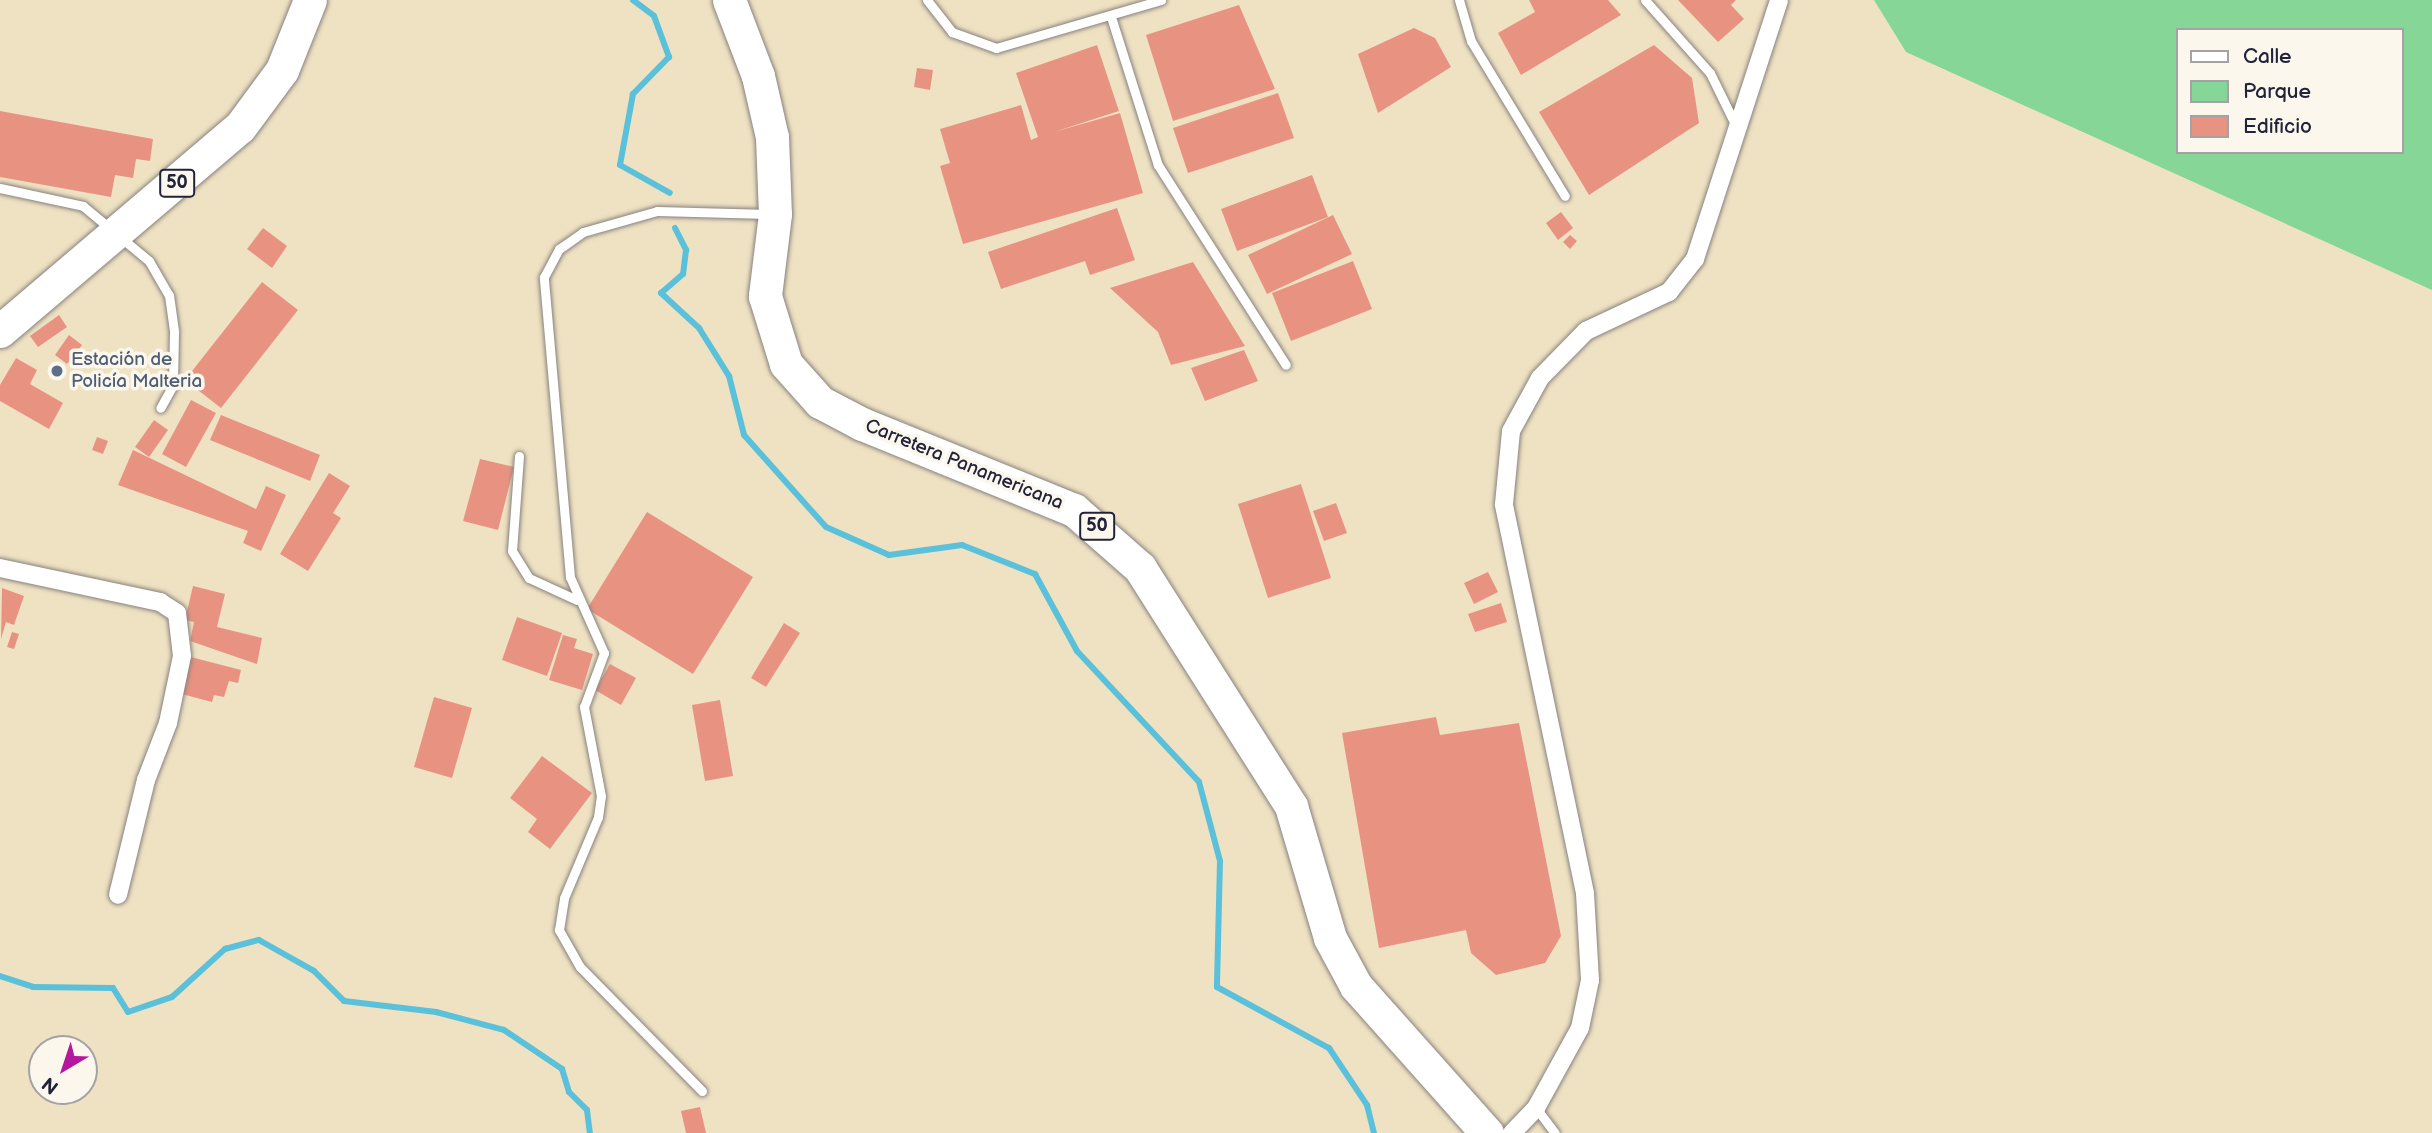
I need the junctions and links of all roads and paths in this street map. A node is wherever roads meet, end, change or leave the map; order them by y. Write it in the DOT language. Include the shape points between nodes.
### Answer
graph roads {
  1 [pos="310,0"];
  2 [pos="729,0"];
  3 [pos="927,0"];
  4 [pos="1161,0"];
  5 [pos="1460,0"];
  6 [pos="1645,0"];
  7 [pos="1779,0"];
  8 [pos="1111,17"];
  9 [pos="1737,129"];
  10 [pos="0,188"];
  11 [pos="1564,196"];
  12 [pos="775,214"];
  13 [pos="115,229"];
  14 [pos="0,331"];
  15 [pos="1286,365"];
  16 [pos="160,408"];
  17 [pos="519,456"];
  18 [pos="0,568"];
  19 [pos="577,600"];
  20 [pos="118,895"];
  21 [pos="702,1091"];
  22 [pos="1536,1108"];
  23 [pos="1487,1133"];
  24 [pos="1512,1133"];
  25 [pos="1555,1133"];
  1 -- 13 [label="highway, 50" via="264,99 196,168"];
  2 -- 12 [label="highway, Carretera Panamericana / 50" via="767,108"];
  3 -- 8 [label="lane" via="952,32 996,48"];
  4 -- 8 [label="lane"];
  5 -- 11 [label="lane" via="1471,41"];
  6 -- 9 [label="lane" via="1710,73"];
  7 -- 9 [label="street"];
  8 -- 15 [label="lane" via="1158,165"];
  9 -- 22 [label="street" via="1695,259 1669,292 1586,331 1541,378 1511,431 1504,504 1585,893 1590,980 1580,1028"];
  10 -- 13 [label="lane" via="83,206"];
  12 -- 19 [label="lane" via="657,211 583,232 559,249 544,277 570,577"];
  12 -- 23 [label="highway, Carretera Panamericana / 50" via="767,317 801,385 862,424 1048,496 1117,543 1156,591 1271,768 1303,835 1330,938 1356,986"];
  13 -- 14 [label="highway, 50"];
  13 -- 16 [label="lane" via="149,261 169,295 173,386"];
  17 -- 19 [label="lane" via="512,551 529,578"];
  18 -- 20 [label="street" via="160,602 177,613 182,656 168,723 146,780"];
  19 -- 21 [label="lane" via="604,653 584,707 600,796 559,930 580,967"];
  22 -- 24 [label="street"];
  22 -- 25 [label="lane"];
}
